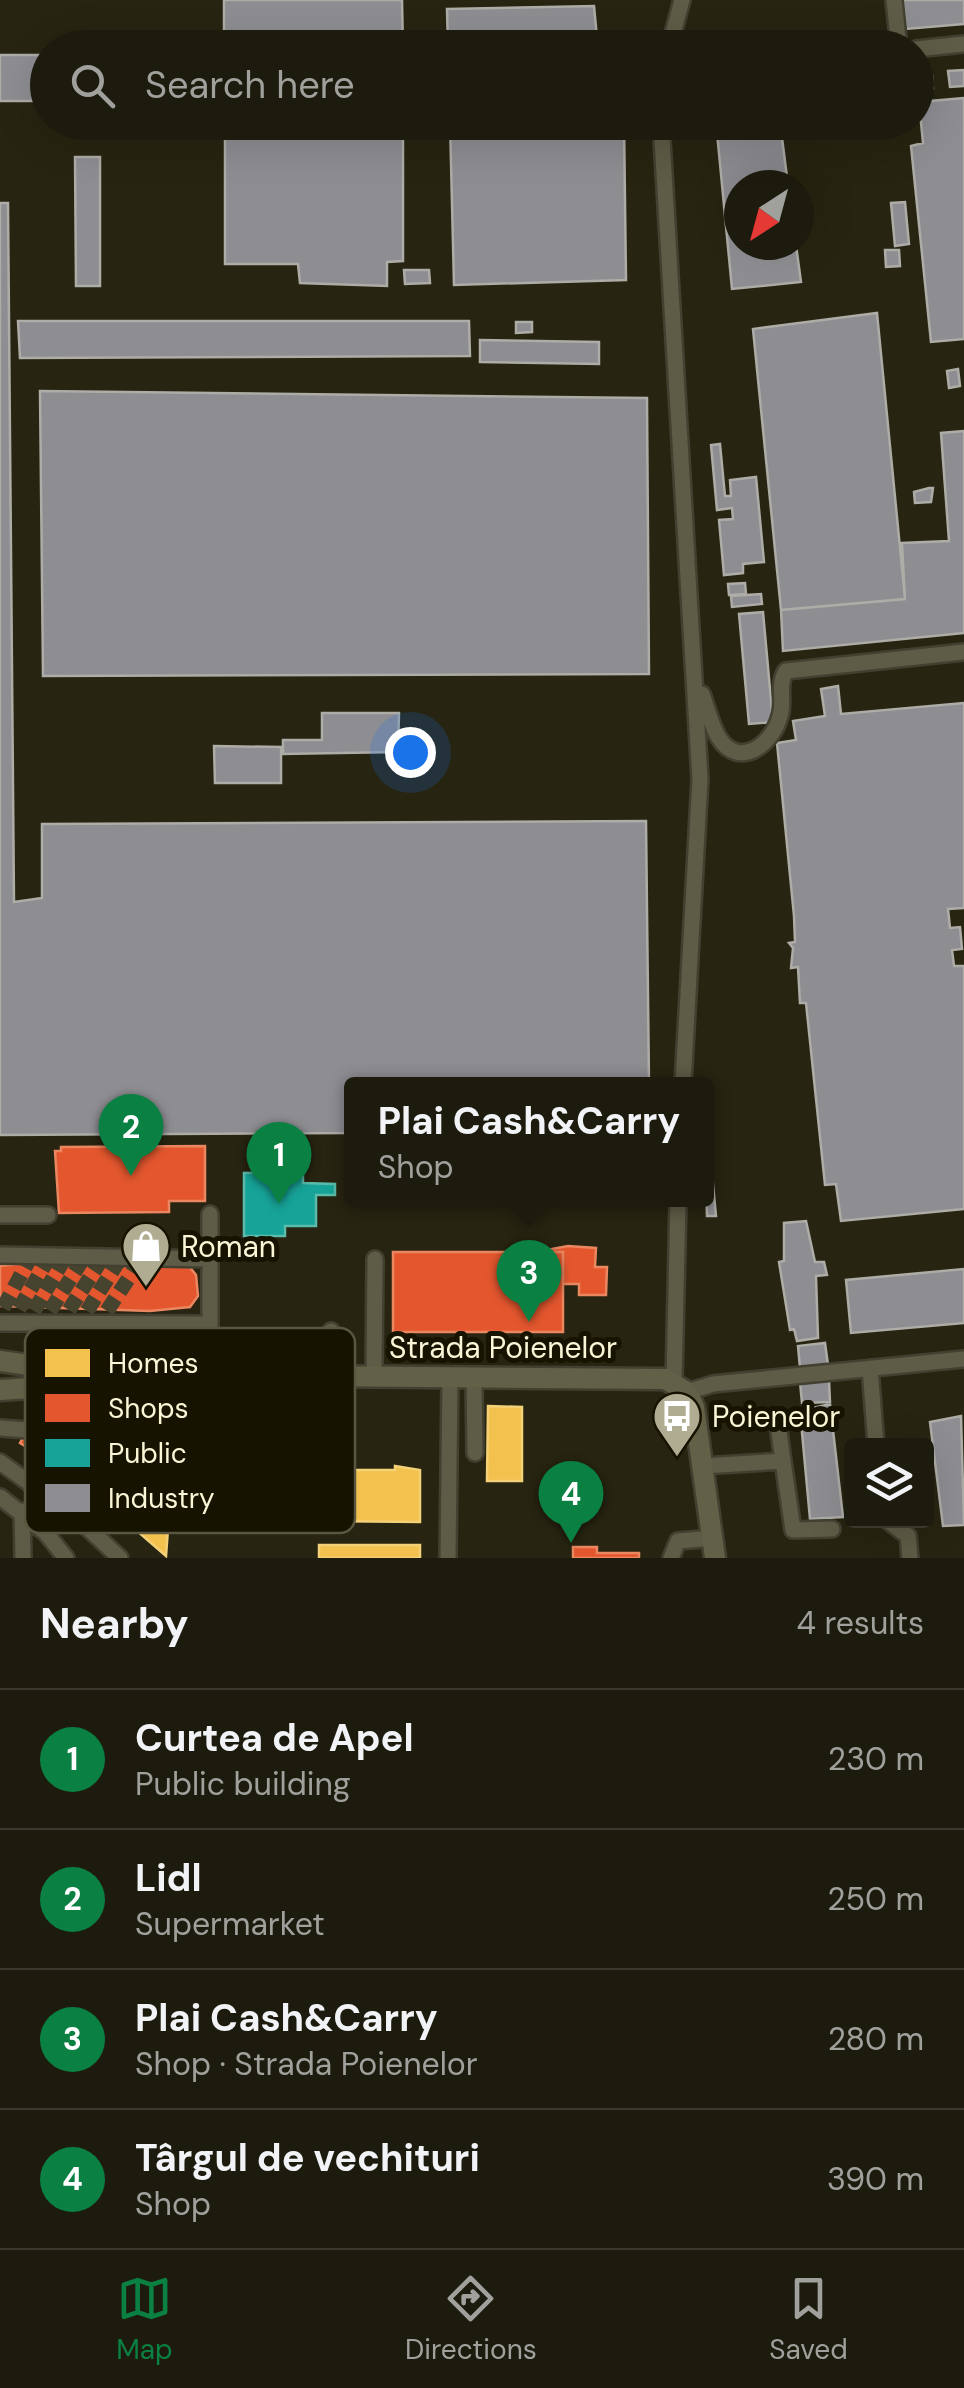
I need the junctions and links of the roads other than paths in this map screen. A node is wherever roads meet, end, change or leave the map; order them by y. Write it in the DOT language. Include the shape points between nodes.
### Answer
graph roads {
  1 [pos="682,0"];
  2 [pos="894,0"];
  3 [pos="674,30"];
  4 [pos="896,30"];
  5 [pos="964,44"];
  6 [pos="934,47"];
  7 [pos="662,140"];
  8 [pos="964,652"];
  9 [pos="696,680"];
  10 [pos="684,1077"];
  11 [pos="678,1207"];
  12 [pos="210,1214"];
  13 [pos="0,1215"];
  14 [pos="48,1215"];
  15 [pos="0,1255"];
  16 [pos="210,1258"];
  17 [pos="375,1260"];
  18 [pos="46,1317"];
  19 [pos="210,1324"];
  20 [pos="210,1328"];
  21 [pos="964,1359"];
  22 [pos="0,1361"];
  23 [pos="25,1365"];
  24 [pos="870,1368"];
  25 [pos="355,1376"];
  26 [pos="374,1376"];
  27 [pos="450,1377"];
  28 [pos="474,1377"];
  29 [pos="680,1387"];
  30 [pos="25,1388"];
  31 [pos="0,1390"];
  32 [pos="777,1417"];
  33 [pos="0,1428"];
  34 [pos="25,1430"];
  35 [pos="875,1438"];
  36 [pos="475,1453"];
  37 [pos="782,1461"];
  38 [pos="0,1462"];
  39 [pos="703,1466"];
  40 [pos="25,1480"];
  41 [pos="0,1497"];
  42 [pos="22,1511"];
  43 [pos="25,1514"];
  44 [pos="897,1528"];
  45 [pos="832,1529"];
  46 [pos="44,1533"];
  47 [pos="93,1533"];
  48 [pos="715,1548"];
  49 [pos="67,1556"];
  50 [pos="23,1558"];
  51 [pos="120,1558"];
  52 [pos="448,1558"];
  53 [pos="672,1558"];
  54 [pos="910,1558"];
  1 -- 3 [label="street"];
  2 -- 4 [label="street"];
  5 -- 6 [label="street"];
  7 -- 9 [label="street"];
  8 -- 9 [label="street" via="786,671 779,722 762,747 747,754 719,739"];
  9 -- 10 [label="street" via="700,779"];
  11 -- 29 [label="street"];
  12 -- 16 [label="street"];
  13 -- 14 [label="street"];
  15 -- 16 [label="street"];
  16 -- 19 [label="street"];
  17 -- 26 [label="street"];
  18 -- 19 [label="street"];
  19 -- 20 [label="street"];
  21 -- 24 [label="street"];
  22 -- 23 [label="main road, Strada Poienelor"];
  24 -- 29 [label="street"];
  24 -- 35 [label="street"];
  25 -- 26 [label="main road, Strada Poienelor"];
  26 -- 27 [label="main road, Strada Poienelor"];
  27 -- 28 [label="main road, Strada Poienelor"];
  27 -- 52 [label="street"];
  28 -- 29 [label="main road, Strada Poienelor" via="655,1377"];
  28 -- 36 [label="street"];
  29 -- 39 [label="main road" via="694,1407"];
  30 -- 31 [label="main road, Strada Poienelor"];
  32 -- 37 [label="street"];
  33 -- 34 [label="street"];
  37 -- 39 [label="street"];
  37 -- 45 [label="street" via="792,1530"];
  38 -- 40 [label="street"];
  39 -- 48 [label="main road"];
  41 -- 42 [label="street"];
  42 -- 43 [label="street"];
  42 -- 50 [label="street"];
  44 -- 54 [label="street" via="908,1536"];
  46 -- 49 [label="street"];
  47 -- 51 [label="street"];
  48 -- 53 [label="street" via="678,1541"];
}
